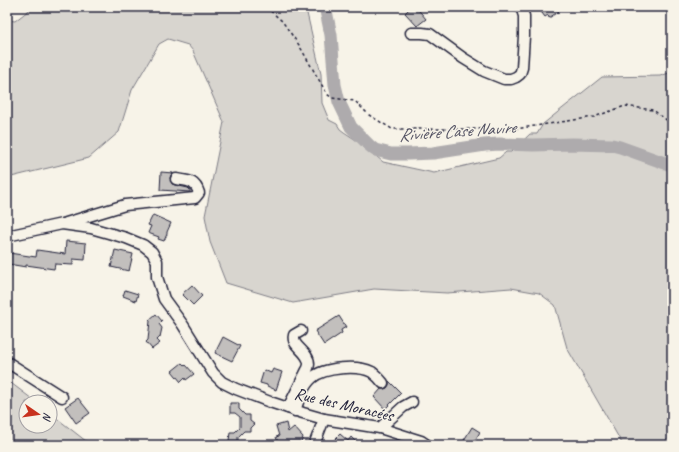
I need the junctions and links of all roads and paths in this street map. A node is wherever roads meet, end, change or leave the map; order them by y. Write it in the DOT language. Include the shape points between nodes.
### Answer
graph roads {
  1 [pos="266,7"];
  2 [pos="521,7"];
  3 [pos="411,33"];
  4 [pos="672,131"];
  5 [pos="176,179"];
  6 [pos="62,224"];
  7 [pos="7,236"];
  8 [pos="301,331"];
  9 [pos="7,362"];
  10 [pos="383,383"];
  11 [pos="62,397"];
  12 [pos="412,402"];
  13 [pos="292,409"];
  14 [pos="324,419"];
  15 [pos="380,428"];
  16 [pos="314,445"];
  17 [pos="427,445"];
  1 -- 4 [label="path" via="282,21 299,45 327,94 332,98 355,101 369,115 392,129 515,129 594,117 625,106 653,110 668,121"];
  2 -- 3 [label="street" via="524,16 522,68 520,74 511,79 484,71 430,34"];
  5 -- 6 [label="street" via="192,181 199,193 195,198 125,205"];
  6 -- 7 [label="street, Rue des Moracées"];
  6 -- 13 [label="street, Rue des Moracées" via="91,228 143,244 157,261 157,277 164,299 213,373 222,382 236,389"];
  8 -- 13 [label="street" via="294,335 293,339 309,364"];
  9 -- 11 [label="street"];
  10 -- 13 [label="street" via="373,373 364,369 340,368 314,376"];
  12 -- 15 [label="street"];
  13 -- 14 [label="street, Rue des Moracées"];
  14 -- 15 [label="street, Rue des Moracées"];
  14 -- 16 [label="street"];
  15 -- 17 [label="street, Rue des Moracées"];
}
